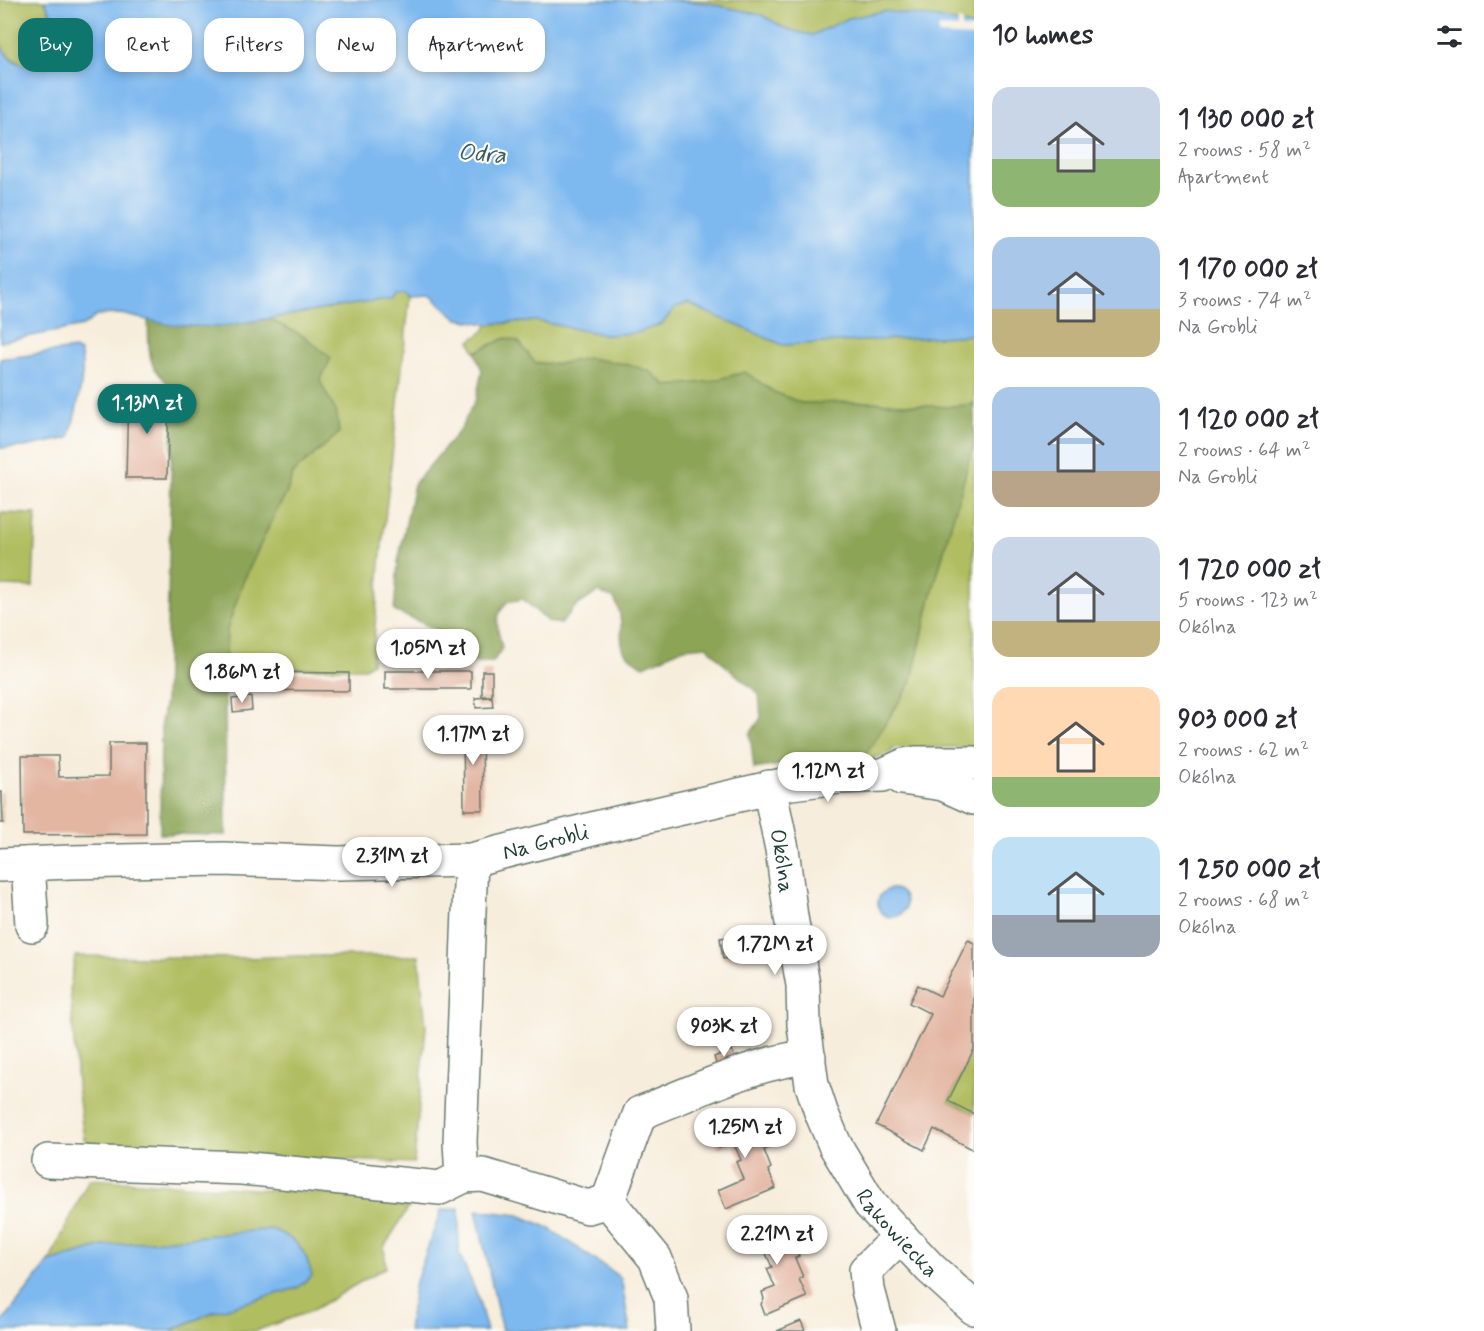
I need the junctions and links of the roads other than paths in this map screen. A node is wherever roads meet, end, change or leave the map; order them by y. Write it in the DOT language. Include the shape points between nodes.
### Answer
graph roads {
  1 [pos="974,762"];
  2 [pos="883,775"];
  3 [pos="769,788"];
  4 [pos="974,798"];
  5 [pos="471,860"];
  6 [pos="14,865"];
  7 [pos="32,926"];
  8 [pos="809,1057"];
  9 [pos="835,1145"];
  10 [pos="48,1161"];
  11 [pos="462,1176"];
  12 [pos="608,1201"];
  13 [pos="900,1236"];
  14 [pos="974,1308"];
  15 [pos="673,1331"];
  16 [pos="879,1331"];
  1 -- 2 [label="street, Na Grobli" via="916,763"];
  2 -- 3 [label="street, Na Grobli" via="823,778"];
  2 -- 4 [label="street" via="943,784"];
  3 -- 5 [label="street, Na Grobli"];
  3 -- 8 [label="street, Okólna" via="782,849"];
  5 -- 6 [label="street, Na Grobli" via="338,863 223,859"];
  5 -- 11 [label="street"];
  6 -- 7 [label="street"];
  8 -- 9 [label="street, Okólna" via="812,1085"];
  8 -- 12 [label="street" via="789,1058 758,1068 640,1113"];
  9 -- 13 [label="street, Rakowiecka" via="870,1204"];
  10 -- 11 [label="street" via="242,1168 440,1188"];
  11 -- 12 [label="street" via="483,1176 588,1207"];
  12 -- 15 [label="street" via="655,1258 671,1298"];
  13 -- 14 [label="street, Rakowiecka"];
  13 -- 16 [label="street" via="866,1270"];
}
